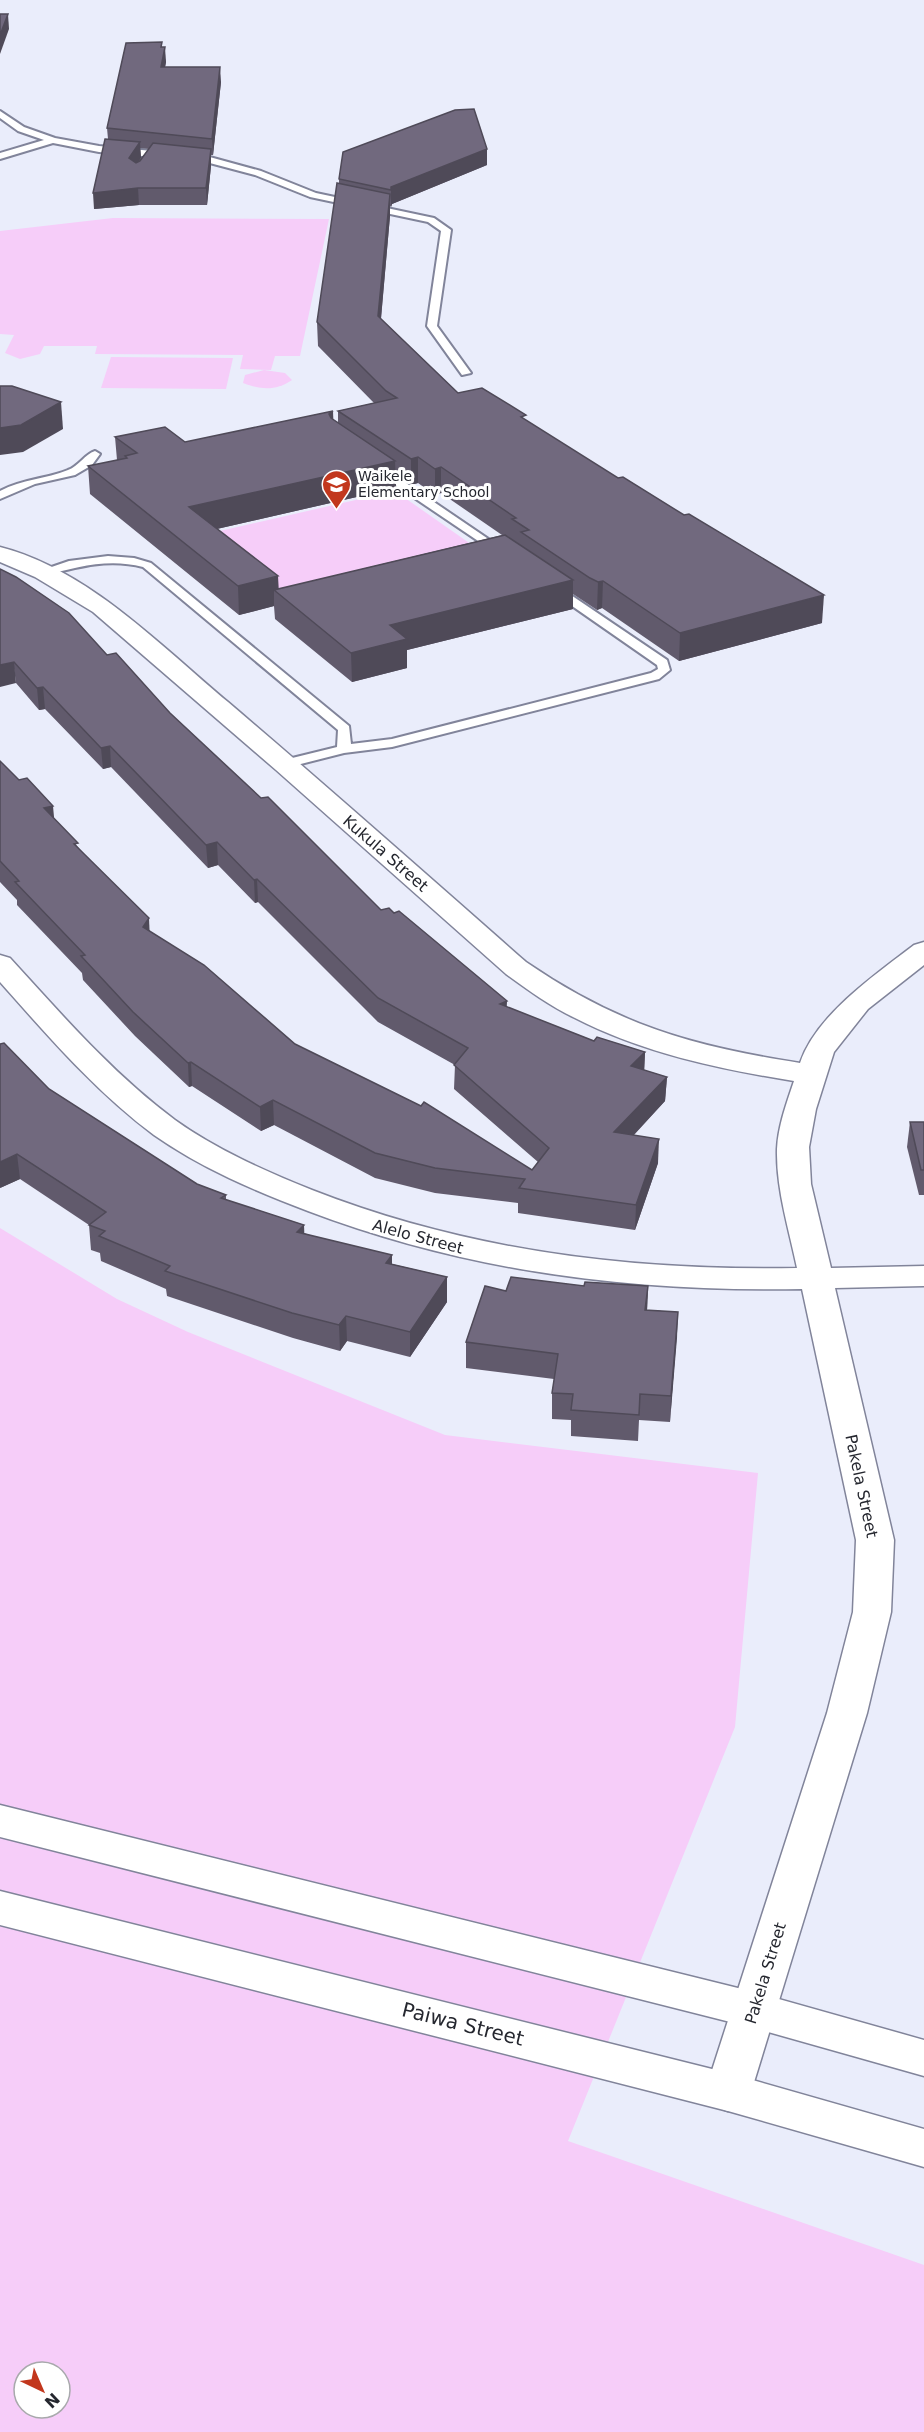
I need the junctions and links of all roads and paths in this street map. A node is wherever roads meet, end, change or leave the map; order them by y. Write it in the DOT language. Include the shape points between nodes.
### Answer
graph roads {
  1 [pos="0,114"];
  2 [pos="53,140"];
  3 [pos="151,153"];
  4 [pos="0,156"];
  5 [pos="141,167"];
  6 [pos="466,373"];
  7 [pos="94,454"];
  8 [pos="366,461"];
  9 [pos="75,472"];
  10 [pos="87,475"];
  11 [pos="0,496"];
  12 [pos="0,554"];
  13 [pos="512,560"];
  14 [pos="43,572"];
  15 [pos="541,579"];
  16 [pos="344,749"];
  17 [pos="285,764"];
  18 [pos="924,951"];
  19 [pos="0,964"];
  20 [pos="810,1074"];
  21 [pos="924,1276"];
  22 [pos="816,1277"];
  23 [pos="0,1821"];
  24 [pos="0,1908"];
  25 [pos="754,2010"];
  26 [pos="924,2058"];
  27 [pos="728,2092"];
  28 [pos="924,2148"];
  1 -- 2 [label="lane" via="21,129"];
  2 -- 3 [label="lane"];
  2 -- 4 [label="lane"];
  3 -- 5 [label="lane"];
  3 -- 6 [label="lane" via="232,165 313,195 415,215 441,225 446,236 432,326"];
  7 -- 9 [label="lane" via="88,464"];
  8 -- 13 [label="lane"];
  9 -- 10 [label="lane"];
  9 -- 11 [label="lane" via="22,485"];
  12 -- 14 [label="street, Kukula Street"];
  14 -- 16 [label="lane" via="103,558 147,565 344,729"];
  14 -- 17 [label="street, Kukula Street" via="101,607"];
  15 -- 16 [label="lane" via="663,663 664,670 655,676 415,738"];
  16 -- 17 [label="lane"];
  17 -- 20 [label="street, Kukula Street" via="516,968 551,994 615,1027 655,1042 744,1064"];
  18 -- 20 [label="street, Pakela Street" via="857,1003 819,1051"];
  19 -- 22 [label="street, Alelo Street" via="98,1072 165,1127 286,1191 359,1220 516,1260 623,1274"];
  20 -- 22 [label="street, Pakela Street" via="793,1147 795,1184"];
  21 -- 22 [label="street, Alelo Street"];
  22 -- 25 [label="street, Pakela Street" via="875,1540 872,1612 847,1713"];
  23 -- 25 [label="street"];
  24 -- 27 [label="street, Paiwa Street"];
  25 -- 26 [label="street"];
  25 -- 27 [label="street, Pakela Street"];
  27 -- 28 [label="street, Paiwa Street"];
}
